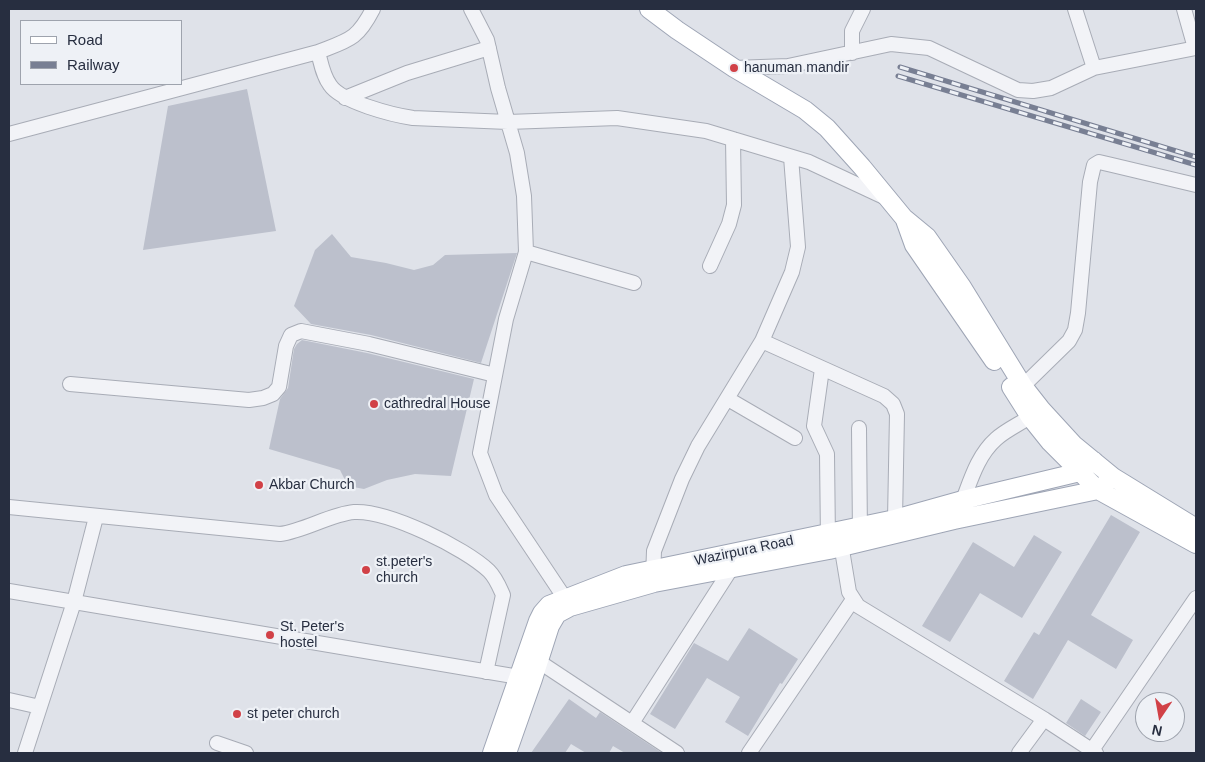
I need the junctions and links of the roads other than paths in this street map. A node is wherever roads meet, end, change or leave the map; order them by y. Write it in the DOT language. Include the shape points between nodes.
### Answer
graph roads {
  1 [pos="373,9"];
  2 [pos="471,9"];
  3 [pos="649,9"];
  4 [pos="863,9"];
  5 [pos="1075,9"];
  6 [pos="1184,9"];
  7 [pos="489,48"];
  8 [pos="1195,48"];
  9 [pos="318,52"];
  10 [pos="852,53"];
  11 [pos="734,68"];
  12 [pos="1094,68"];
  13 [pos="345,98"];
  14 [pos="508,122"];
  15 [pos="9,134"];
  16 [pos="733,139"];
  17 [pos="791,157"];
  18 [pos="1196,185"];
  19 [pos="892,201"];
  20 [pos="904,218"];
  21 [pos="526,252"];
  22 [pos="710,266"];
  23 [pos="634,283"];
  24 [pos="762,341"];
  25 [pos="822,369"];
  26 [pos="495,375"];
  27 [pos="70,384"];
  28 [pos="1024,386"];
  29 [pos="728,398"];
  30 [pos="1035,414"];
  31 [pos="858,428"];
  32 [pos="796,438"];
  33 [pos="1094,461"];
  34 [pos="1080,472"];
  35 [pos="1113,477"];
  36 [pos="1098,490"];
  37 [pos="962,500"];
  38 [pos="9,508"];
  39 [pos="96,517"];
  40 [pos="895,519"];
  41 [pos="1196,528"];
  42 [pos="860,534"];
  43 [pos="834,540"];
  44 [pos="1196,544"];
  45 [pos="731,568"];
  46 [pos="653,577"];
  47 [pos="9,591"];
  48 [pos="1196,599"];
  49 [pos="852,600"];
  50 [pos="74,602"];
  51 [pos="568,603"];
  52 [pos="538,661"];
  53 [pos="486,672"];
  54 [pos="519,677"];
  55 [pos="9,700"];
  56 [pos="40,707"];
  57 [pos="1044,719"];
  58 [pos="632,723"];
  59 [pos="217,743"];
  60 [pos="1093,752"];
  61 [pos="25,753"];
  62 [pos="246,753"];
  63 [pos="492,753"];
  64 [pos="507,753"];
  65 [pos="676,753"];
  66 [pos="749,753"];
  67 [pos="1019,753"];
  1 -- 9 [label="street" via="360,32"];
  2 -- 7 [label="street"];
  3 -- 11 [label="main road"];
  4 -- 10 [label="street" via="852,30"];
  5 -- 12 [label="street"];
  6 -- 8 [label="street"];
  7 -- 13 [label="street" via="407,73"];
  7 -- 14 [label="street"];
  8 -- 12 [label="street"];
  9 -- 13 [label="street" via="329,84"];
  9 -- 15 [label="street"];
  10 -- 11 [label="street" via="788,66"];
  10 -- 12 [label="street" via="891,44 930,48 1018,90 1033,91 1051,88"];
  11 -- 19 [label="main road" via="805,110 827,128"];
  13 -- 14 [label="street" via="398,116"];
  14 -- 16 [label="street" via="617,118"];
  14 -- 21 [label="street" via="522,181"];
  16 -- 17 [label="street"];
  16 -- 22 [label="street" via="734,205"];
  17 -- 19 [label="street"];
  17 -- 24 [label="street" via="798,247 792,272"];
  18 -- 28 [label="street" via="1112,164 1100,162 1094,166 1075,330"];
  19 -- 20 [label="main road"];
  20 -- 28 [label="main road" via="932,244"];
  20 -- 30 [label="main road" via="914,245"];
  21 -- 23 [label="street"];
  21 -- 26 [label="street" via="506,319"];
  24 -- 25 [label="street"];
  24 -- 29 [label="street"];
  25 -- 40 [label="street" via="884,396 896,410"];
  25 -- 43 [label="street" via="814,426 827,454"];
  26 -- 27 [label="street" via="301,331 291,335 286,346 279,387 263,398 249,400"];
  26 -- 51 [label="street" via="480,453 496,495"];
  28 -- 30 [label="main road"];
  29 -- 32 [label="street"];
  29 -- 46 [label="street" via="682,479 654,551"];
  30 -- 33 [label="main road"];
  30 -- 34 [label="main road" via="1050,442"];
  30 -- 37 [label="street" via="997,438 985,450"];
  31 -- 42 [label="street"];
  33 -- 34 [label="main road, Wazirpura Road"];
  33 -- 35 [label="main road"];
  34 -- 36 [label="main road"];
  34 -- 37 [label="main road, Wazirpura Road"];
  35 -- 36 [label="main road, Wazirpura Road"];
  35 -- 41 [label="main road"];
  36 -- 42 [label="main road, Wazirpura Road"];
  36 -- 44 [label="main road"];
  37 -- 40 [label="main road, Wazirpura Road"];
  38 -- 39 [label="street"];
  39 -- 50 [label="street"];
  39 -- 53 [label="street" via="280,534 350,512 362,512 380,515 438,538 491,572 503,595"];
  40 -- 42 [label="main road, Wazirpura Road"];
  42 -- 43 [label="main road, Wazirpura Road"];
  43 -- 45 [label="main road, Wazirpura Road"];
  43 -- 46 [label="main road, Wazirpura Road"];
  43 -- 49 [label="street"];
  45 -- 46 [label="main road, Wazirpura Road"];
  45 -- 58 [label="street"];
  46 -- 51 [label="main road, Wazirpura Road"];
  47 -- 50 [label="street"];
  48 -- 60 [label="street"];
  49 -- 57 [label="street"];
  49 -- 66 [label="street"];
  50 -- 53 [label="street"];
  50 -- 56 [label="street"];
  51 -- 52 [label="main road, Wazirpura Road" via="550,626"];
  51 -- 54 [label="main road, Wazirpura Road" via="549,605 542,612"];
  52 -- 58 [label="street"];
  52 -- 64 [label="main road, Wazirpura Road"];
  53 -- 54 [label="street"];
  54 -- 63 [label="main road, Wazirpura Road"];
  55 -- 56 [label="street"];
  56 -- 61 [label="street"];
  57 -- 60 [label="street"];
  57 -- 67 [label="street"];
  58 -- 65 [label="street"];
  59 -- 62 [label="street"];
}
